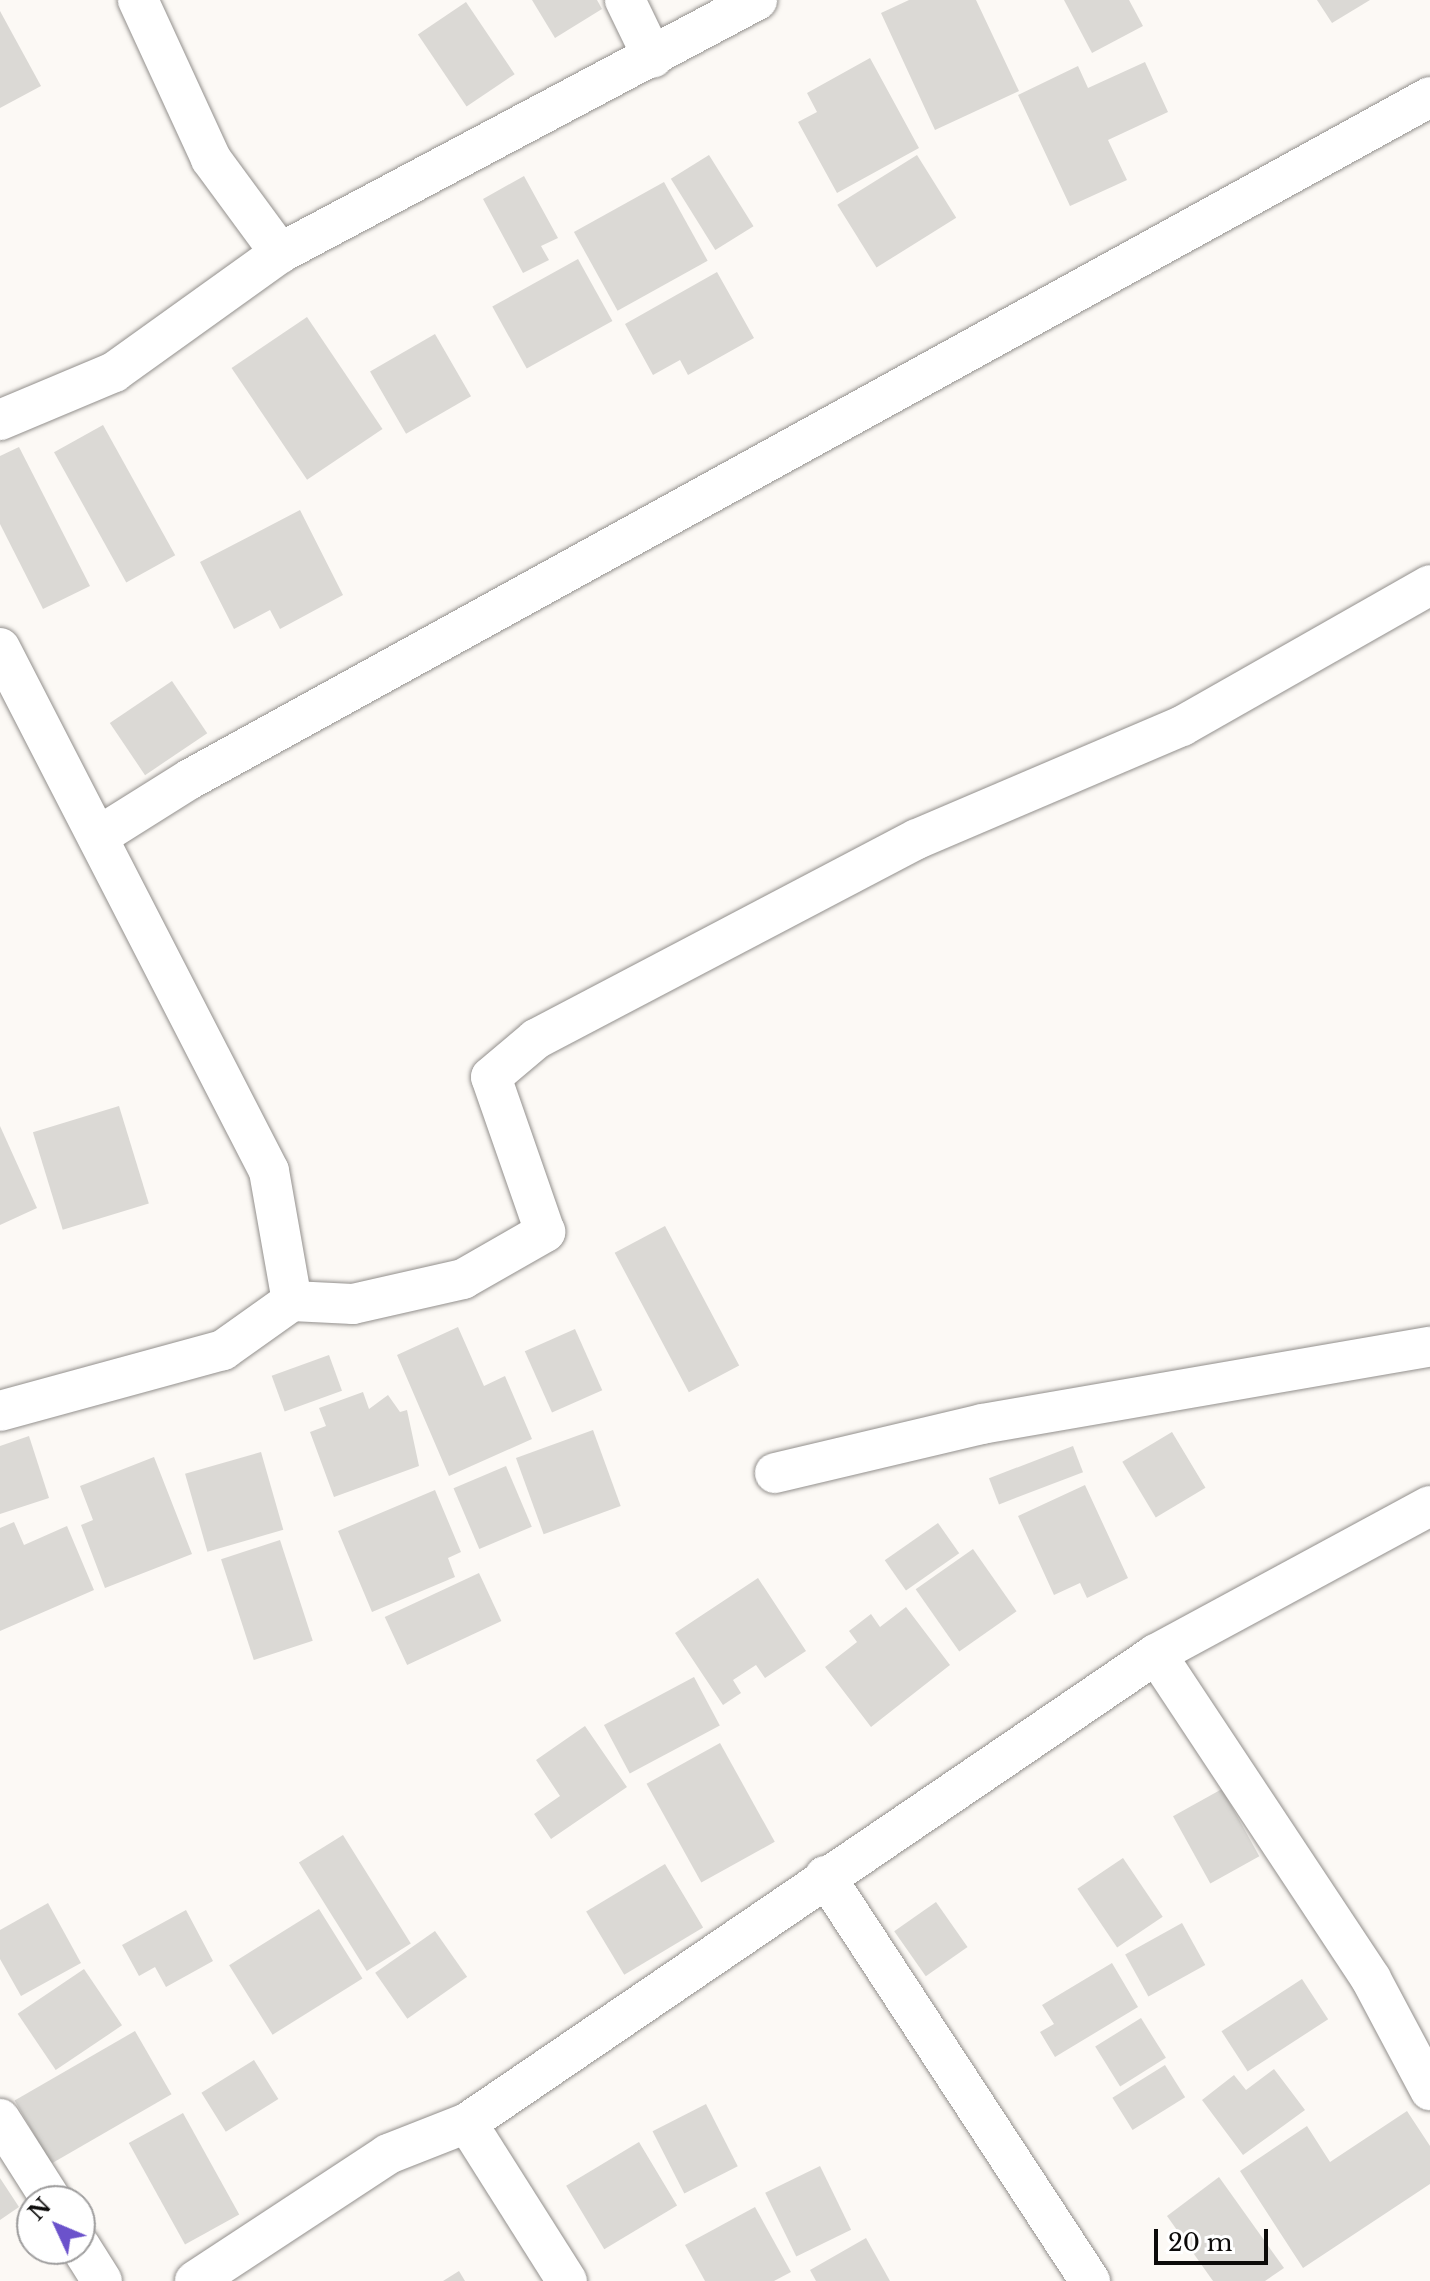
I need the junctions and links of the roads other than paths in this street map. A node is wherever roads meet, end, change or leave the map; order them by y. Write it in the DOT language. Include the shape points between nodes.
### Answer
graph roads {
  1 [pos="138,0"];
  2 [pos="625,0"];
  3 [pos="757,0"];
  4 [pos="653,58"];
  5 [pos="1430,97"];
  6 [pos="280,253"];
  7 [pos="0,420"];
  8 [pos="1430,585"];
  9 [pos="0,648"];
  10 [pos="99,836"];
  11 [pos="292,1301"];
  12 [pos="1430,1347"];
  13 [pos="0,1411"];
  14 [pos="775,1473"];
  15 [pos="1430,1506"];
  16 [pos="1156,1654"];
  17 [pos="825,1876"];
  18 [pos="1430,2090"];
  19 [pos="0,2119"];
  20 [pos="467,2123"];
  21 [pos="42,2185"];
  22 [pos="195,2281"];
  23 [pos="567,2281"];
  24 [pos="1090,2281"];
  1 -- 6 [label="street" via="211,159"];
  2 -- 4 [label="street"];
  3 -- 4 [label="street"];
  4 -- 6 [label="street"];
  5 -- 10 [label="street" via="190,779"];
  6 -- 7 [label="street" via="114,372"];
  8 -- 11 [label="street" via="1182,726 917,839 536,1039 491,1077 545,1232 463,1279 353,1304"];
  9 -- 10 [label="street"];
  10 -- 11 [label="street" via="269,1171"];
  11 -- 13 [label="street" via="223,1350"];
  12 -- 14 [label="street" via="982,1424"];
  15 -- 16 [label="street"];
  16 -- 17 [label="street"];
  16 -- 18 [label="street" via="1371,1979"];
  17 -- 20 [label="street"];
  17 -- 24 [label="street"];
  19 -- 21 [label="street"];
  20 -- 22 [label="street" via="388,2154"];
  20 -- 23 [label="street"];
}
